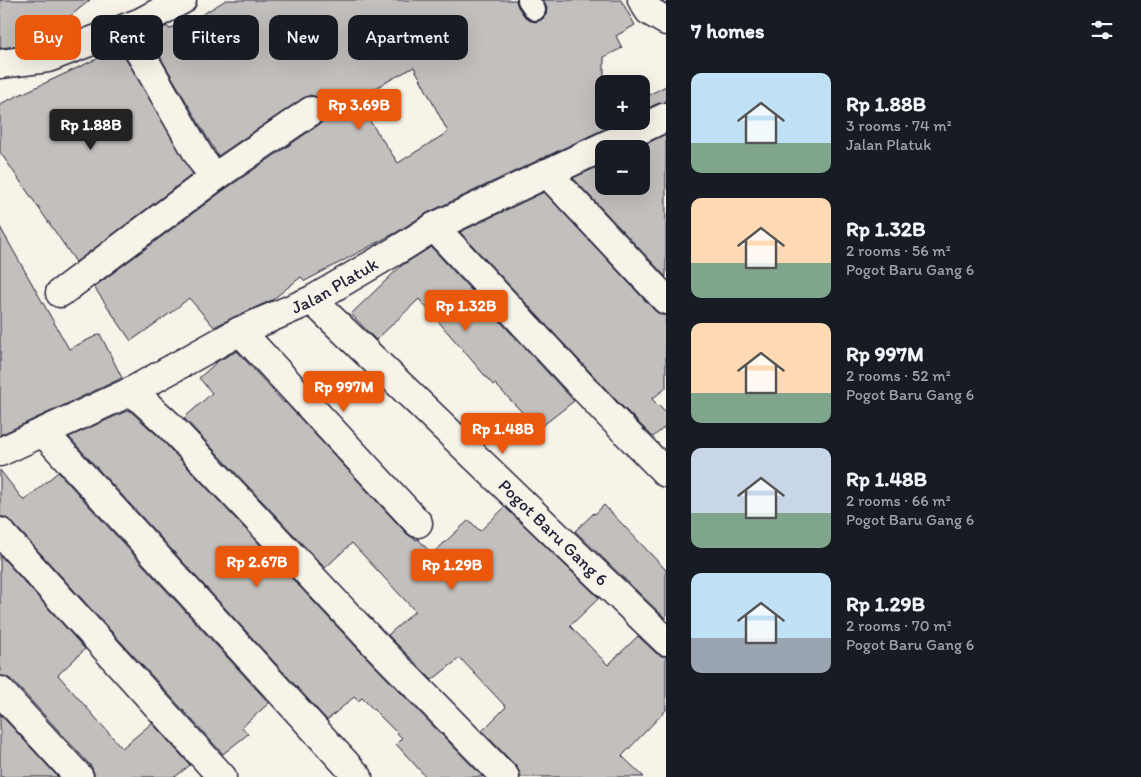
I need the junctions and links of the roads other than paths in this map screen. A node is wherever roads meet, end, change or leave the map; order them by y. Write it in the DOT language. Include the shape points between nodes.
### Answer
graph roads {
  1 [pos="182,0"];
  2 [pos="642,0"];
  3 [pos="154,15"];
  4 [pos="666,21"];
  5 [pos="91,41"];
  6 [pos="144,60"];
  7 [pos="0,64"];
  8 [pos="311,111"];
  9 [pos="664,121"];
  10 [pos="547,173"];
  11 [pos="215,177"];
  12 [pos="434,227"];
  13 [pos="60,293"];
  14 [pos="312,300"];
  15 [pos="666,300"];
  16 [pos="240,331"];
  17 [pos="132,391"];
  18 [pos="43,432"];
  19 [pos="0,452"];
  20 [pos="666,473"];
  21 [pos="418,523"];
  22 [pos="0,532"];
  23 [pos="666,641"];
  24 [pos="0,691"];
  25 [pos="79,777"];
  26 [pos="222,777"];
  27 [pos="358,777"];
  28 [pos="505,777"];
  1 -- 3 [label="street"];
  2 -- 4 [label="street" via="649,11"];
  5 -- 7 [label="street" via="48,58"];
  6 -- 11 [label="street" via="202,161"];
  8 -- 11 [label="street"];
  9 -- 10 [label="street, Jalan Platuk"];
  10 -- 12 [label="street, Jalan Platuk"];
  10 -- 15 [label="street"];
  11 -- 13 [label="street"];
  12 -- 14 [label="street, Jalan Platuk"];
  12 -- 20 [label="street"];
  14 -- 16 [label="street, Jalan Platuk"];
  14 -- 23 [label="street, Pogot Baru Gang 6"];
  16 -- 17 [label="street, Jalan Platuk"];
  16 -- 21 [label="street"];
  17 -- 18 [label="street, Jalan Platuk"];
  17 -- 28 [label="street" via="168,424"];
  18 -- 19 [label="street, Jalan Platuk"];
  18 -- 27 [label="street"];
  22 -- 26 [label="street"];
  24 -- 25 [label="street"];
}
